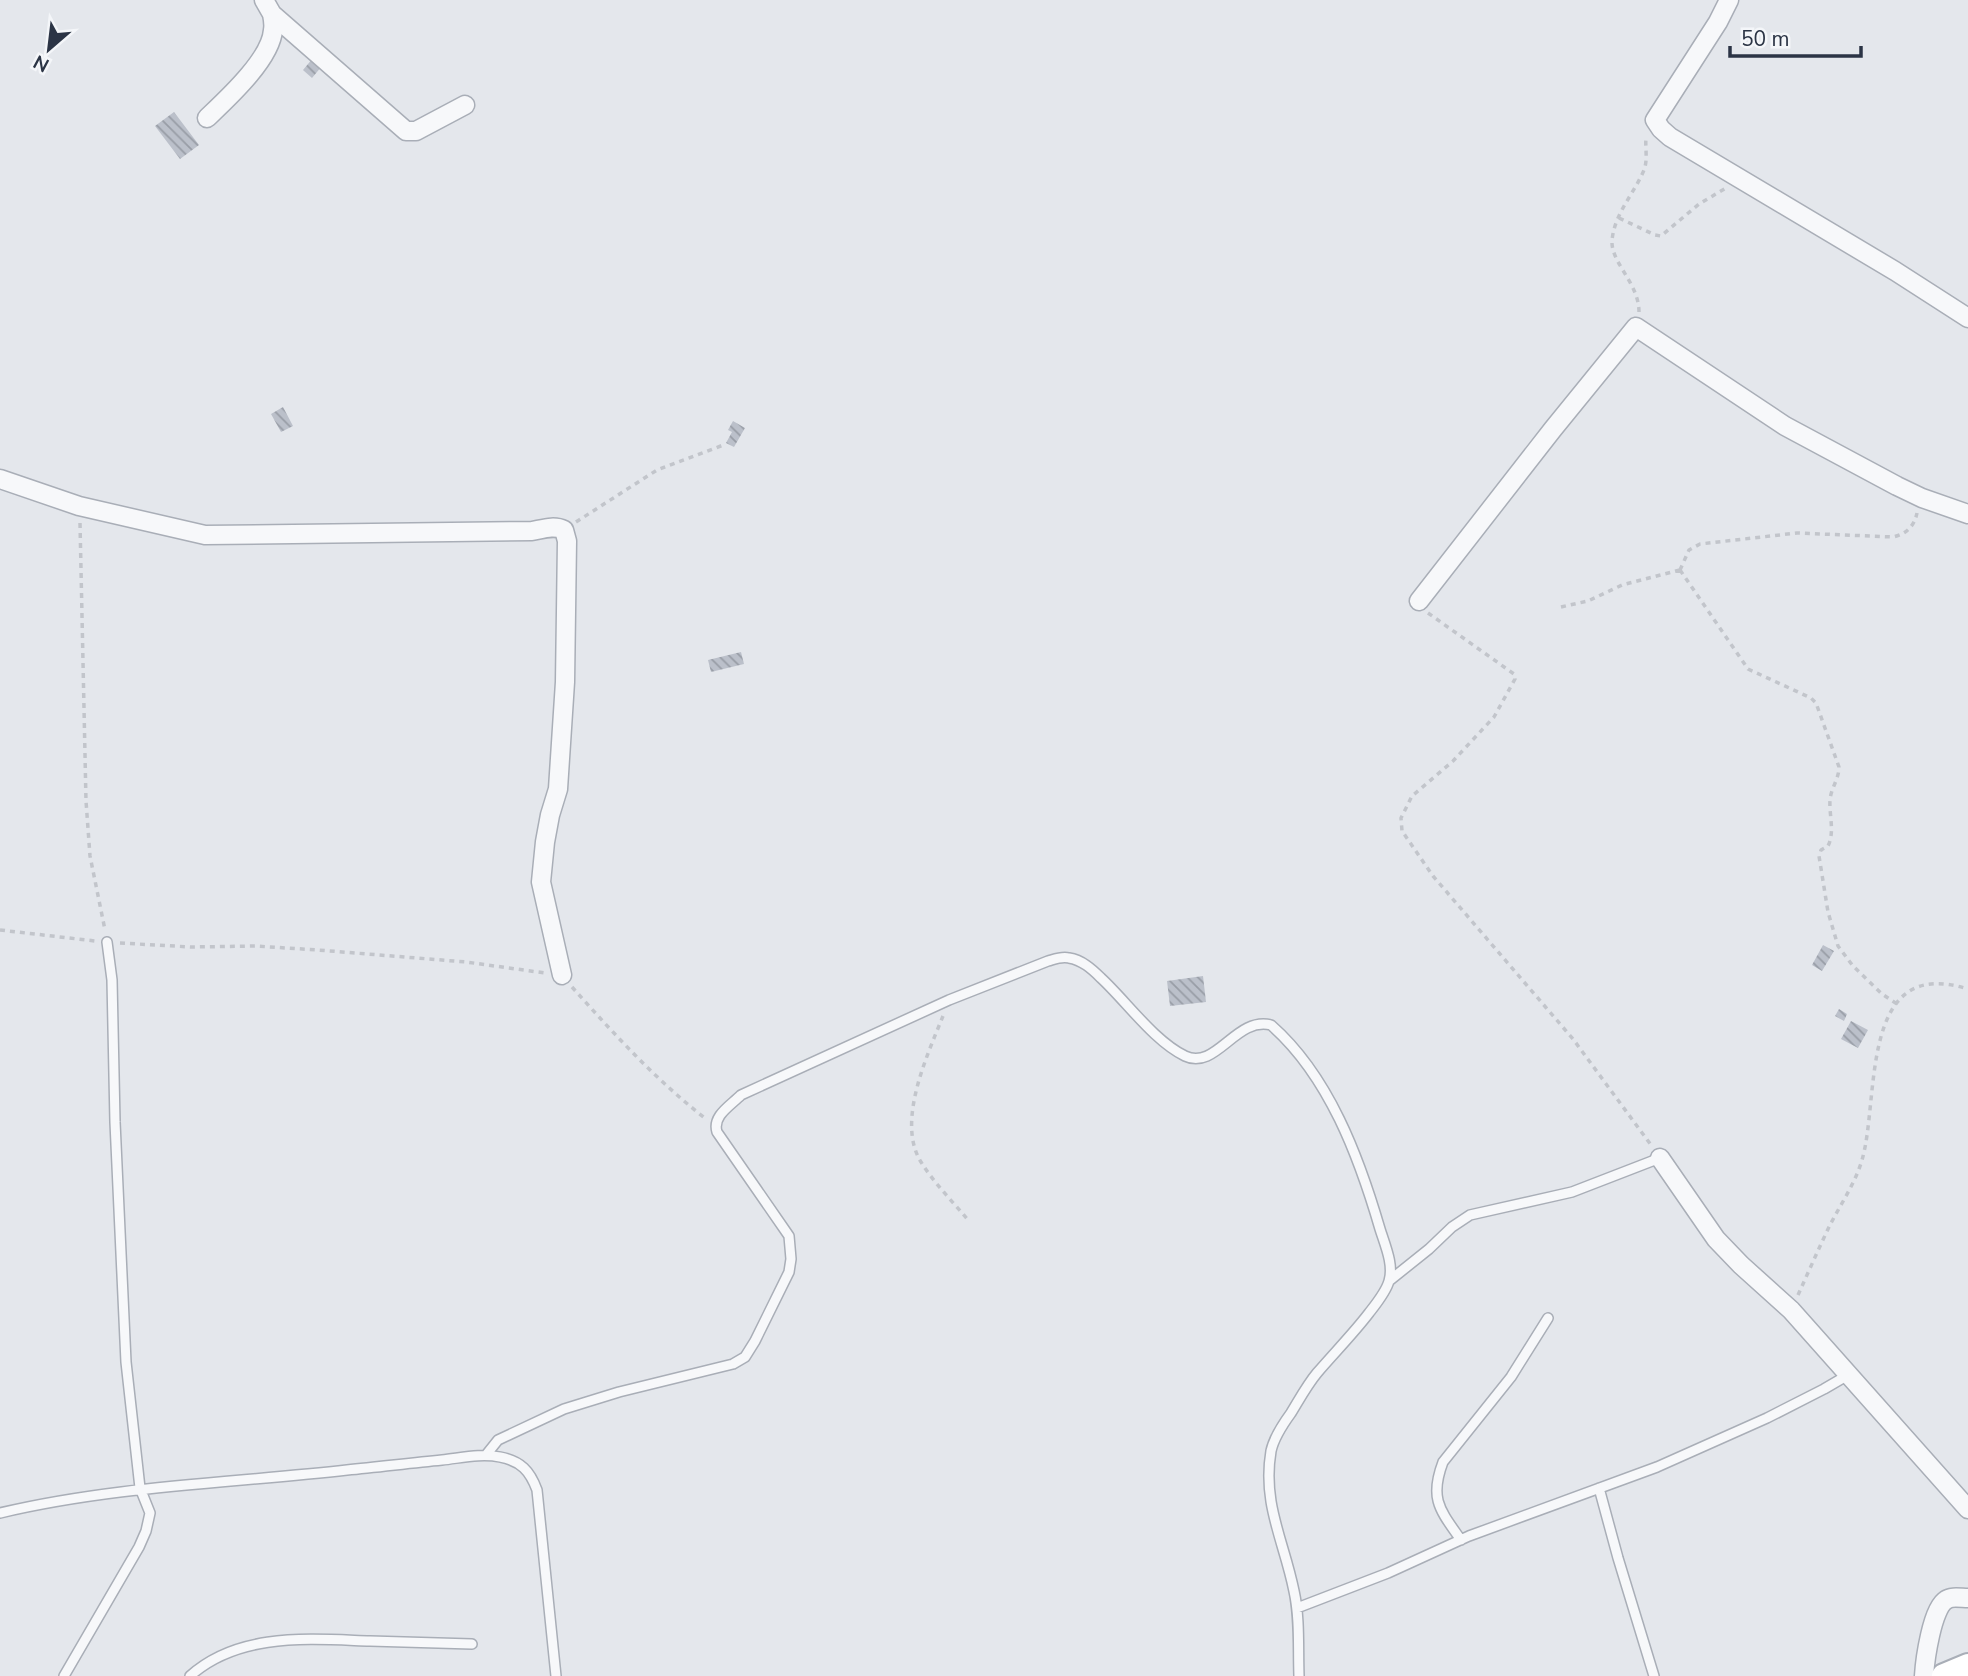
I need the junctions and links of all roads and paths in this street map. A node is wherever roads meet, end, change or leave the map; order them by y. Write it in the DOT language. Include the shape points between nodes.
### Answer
graph roads {
  1 [pos="1729,0"];
  2 [pos="268,7"];
  3 [pos="465,105"];
  4 [pos="207,118"];
  5 [pos="1655,120"];
  6 [pos="1740,180"];
  7 [pos="1619,218"];
  8 [pos="1968,318"];
  9 [pos="1636,327"];
  10 [pos="726,444"];
  11 [pos="0,479"];
  12 [pos="1922,498"];
  13 [pos="79,506"];
  14 [pos="1968,514"];
  15 [pos="564,530"];
  16 [pos="1680,570"];
  17 [pos="1419,601"];
  18 [pos="1561,607"];
  19 [pos="0,930"];
  20 [pos="107,942"];
  21 [pos="562,975"];
  22 [pos="1968,989"];
  23 [pos="949,1000"];
  24 [pos="1897,1004"];
  25 [pos="715,1125"];
  26 [pos="1660,1158"];
  27 [pos="969,1221"];
  28 [pos="1389,1281"];
  29 [pos="1791,1310"];
  30 [pos="1548,1318"];
  31 [pos="1848,1375"];
  32 [pos="486,1455"];
  33 [pos="140,1488"];
  34 [pos="1599,1488"];
  35 [pos="1968,1509"];
  36 [pos="0,1513"];
  37 [pos="1461,1540"];
  38 [pos="1968,1598"];
  39 [pos="1297,1608"];
  40 [pos="472,1644"];
  41 [pos="1968,1666"];
  42 [pos="64,1676"];
  43 [pos="190,1676"];
  44 [pos="556,1676"];
  45 [pos="1299,1676"];
  46 [pos="1654,1676"];
  47 [pos="1924,1676"];
  48 [pos="1944,1676"];
  1 -- 5 [label="street"];
  2 -- 3 [label="street" via="406,131 416,131"];
  2 -- 4 [label="street" via="274,32 265,54"];
  5 -- 6 [label="street" via="1670,137"];
  5 -- 7 [label="path" via="1648,128 1644,170"];
  6 -- 7 [label="path" via="1699,204 1661,236"];
  6 -- 8 [label="street"];
  7 -- 9 [label="path" via="1613,249 1636,292"];
  9 -- 12 [label="street" via="1785,426"];
  9 -- 17 [label="street"];
  10 -- 15 [label="path" via="657,470"];
  11 -- 13 [label="street"];
  12 -- 14 [label="street"];
  12 -- 16 [label="path" via="1914,523 1900,535 1797,533 1700,544 1689,550"];
  13 -- 15 [label="street" via="205,535"];
  13 -- 20 [label="path" via="86,801 90,856"];
  15 -- 21 [label="street" via="565,682 558,789 541,882"];
  16 -- 18 [label="path"];
  16 -- 24 [label="path" via="1748,669 1811,698 1819,708 1839,767 1830,800 1831,838 1819,856 1833,932 1844,957"];
  17 -- 26 [label="path" via="1422,609 1515,679 1494,717 1412,796 1401,818 1402,831 1433,876 1573,1039"];
  19 -- 20 [label="path"];
  20 -- 21 [label="path" via="318,950"];
  20 -- 33 [label="lane" via="126,1362"];
  21 -- 25 [label="path" via="617,1038 679,1098"];
  22 -- 24 [label="path" via="1923,985 1905,993"];
  23 -- 25 [label="lane" via="741,1095"];
  23 -- 27 [label="path" via="925,1065 911,1125 921,1163"];
  23 -- 28 [label="lane" via="1063,957 1090,968 1169,1046 1191,1058 1209,1055 1247,1027 1271,1025 1312,1073 1351,1141 1386,1249"];
  24 -- 29 [label="path" via="1884,1030 1873,1072 1862,1160"];
  25 -- 32 [label="lane" via="789,1236 791,1248 789,1272 745,1357 564,1409 498,1440"];
  26 -- 28 [label="lane" via="1572,1192 1470,1215"];
  26 -- 29 [label="street" via="1716,1239"];
  28 -- 39 [label="lane" via="1354,1333 1316,1375 1272,1447 1269,1502"];
  29 -- 31 [label="street"];
  30 -- 37 [label="lane" via="1511,1377 1443,1462 1437,1477 1442,1513"];
  31 -- 34 [label="lane" via="1730,1434"];
  31 -- 35 [label="street"];
  32 -- 33 [label="lane"];
  32 -- 44 [label="lane" via="523,1465 537,1490"];
  33 -- 36 [label="lane"];
  33 -- 42 [label="lane" via="150,1513 142,1539"];
  34 -- 37 [label="lane"];
  34 -- 46 [label="lane"];
  37 -- 39 [label="lane"];
  38 -- 47 [label="street" via="1942,1603 1928,1643"];
  39 -- 45 [label="lane"];
  40 -- 43 [label="lane" via="300,1638 248,1645 212,1660"];
  41 -- 48 [label="street"];
}
